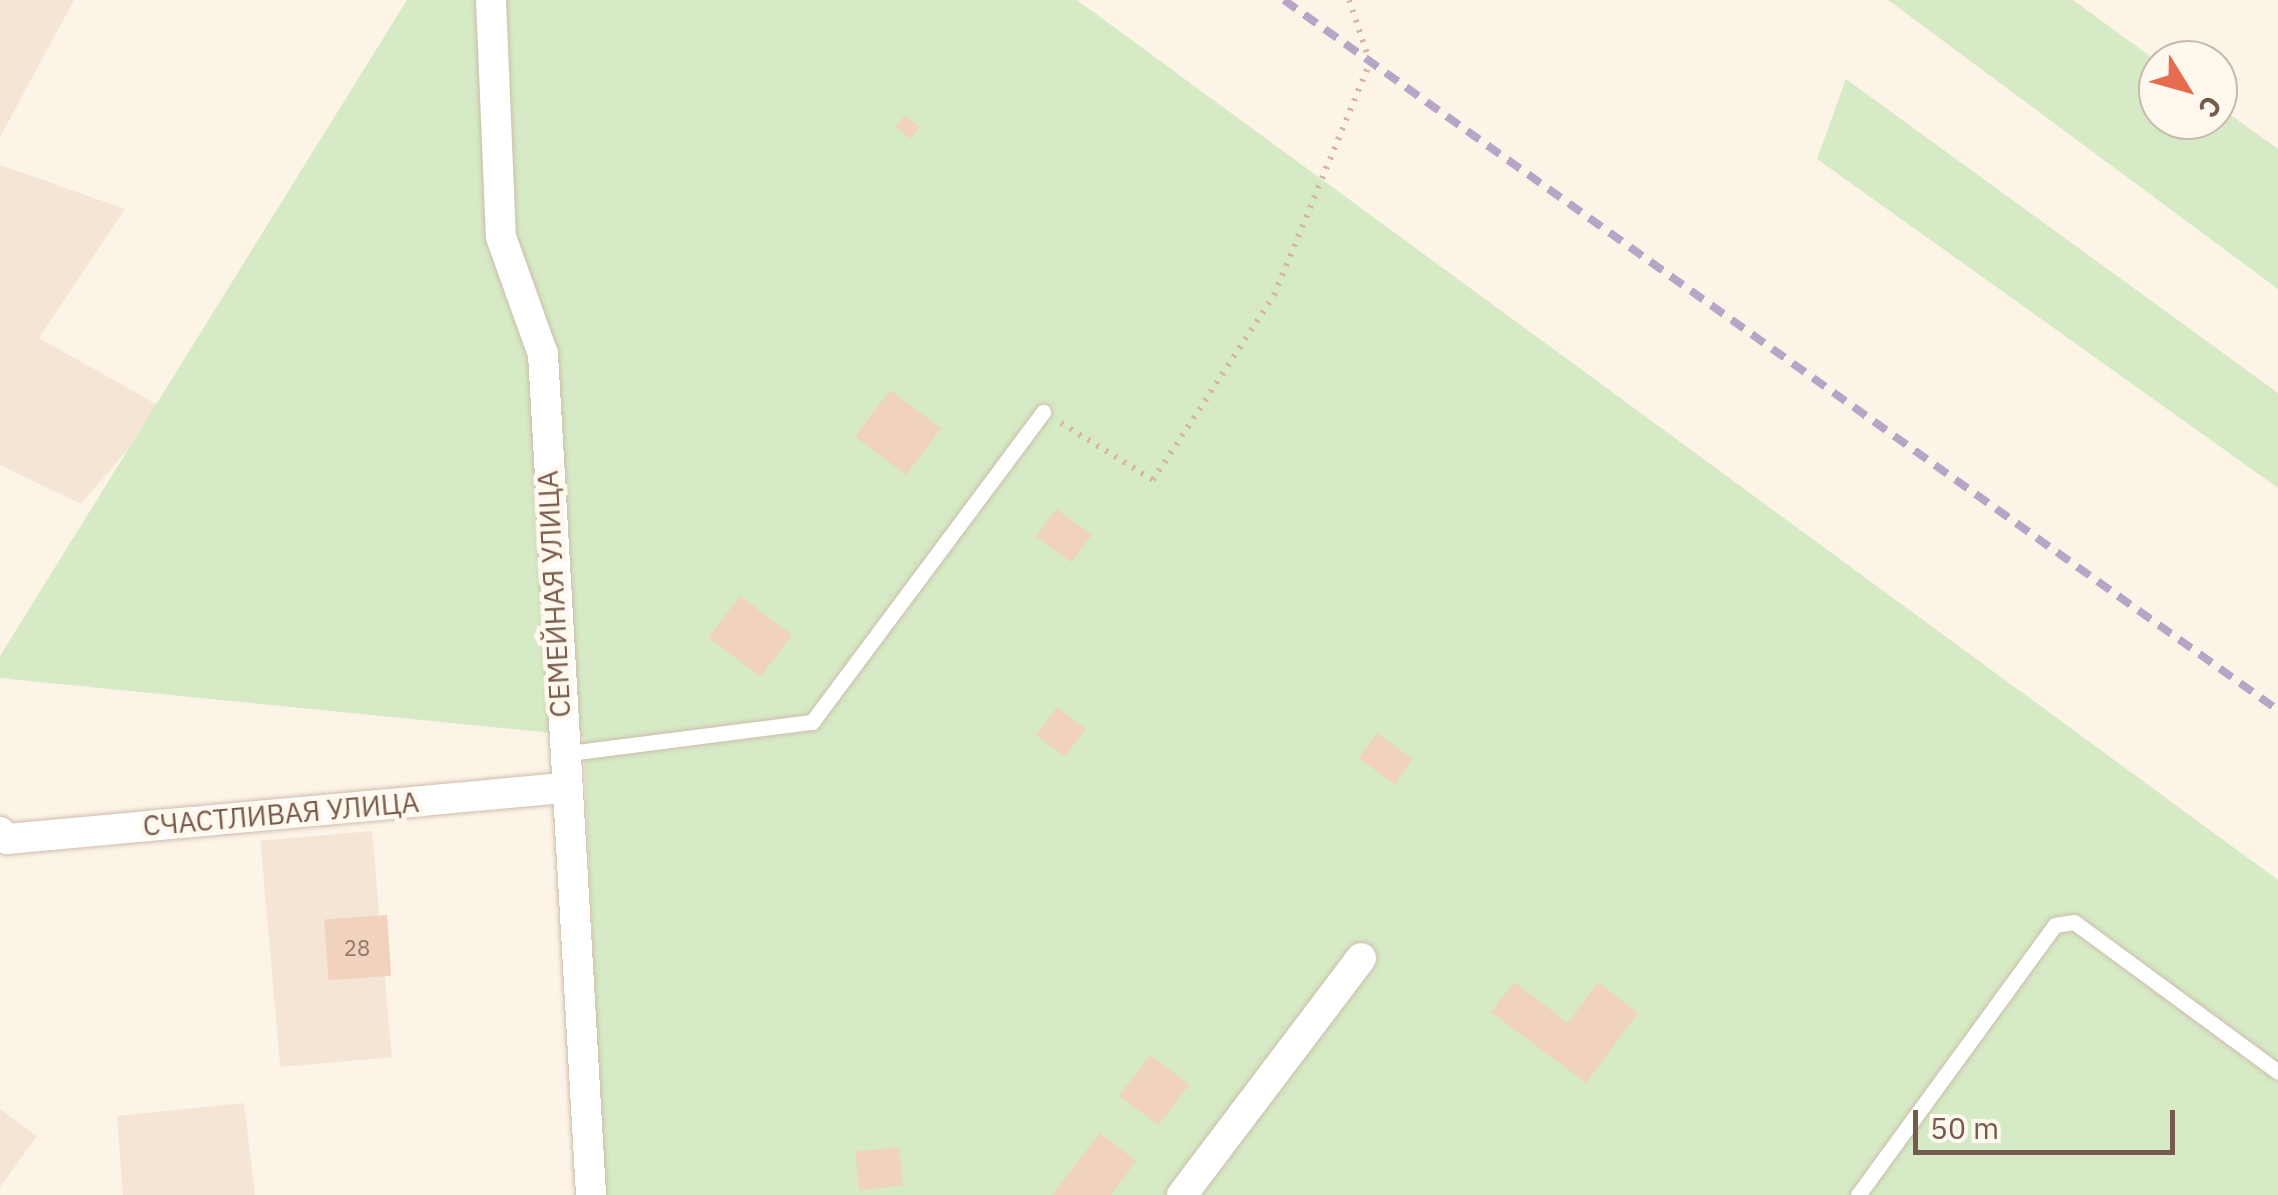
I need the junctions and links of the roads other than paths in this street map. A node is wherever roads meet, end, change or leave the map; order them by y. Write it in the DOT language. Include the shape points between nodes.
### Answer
graph roads {
  1 [pos="491,0"];
  2 [pos="1043,412"];
  3 [pos="561,754"];
  4 [pos="564,788"];
  5 [pos="0,832"];
  6 [pos="1361,958"];
  7 [pos="2278,1072"];
  8 [pos="590,1195"];
  9 [pos="1182,1195"];
  10 [pos="1858,1195"];
  1 -- 3 [label="street, СЕМЕЙНАЯ УЛИЦА" via="501,237 543,354"];
  2 -- 3 [label="lane" via="812,722"];
  3 -- 4 [label="street, СЕМЕЙНАЯ УЛИЦА"];
  4 -- 5 [label="street, СЧАСТЛИВАЯ УЛИЦА" via="7,839"];
  4 -- 8 [label="street, СЕМЕЙНАЯ УЛИЦА"];
  6 -- 9 [label="street"];
  7 -- 10 [label="lane" via="2074,922 2055,925"];
}
